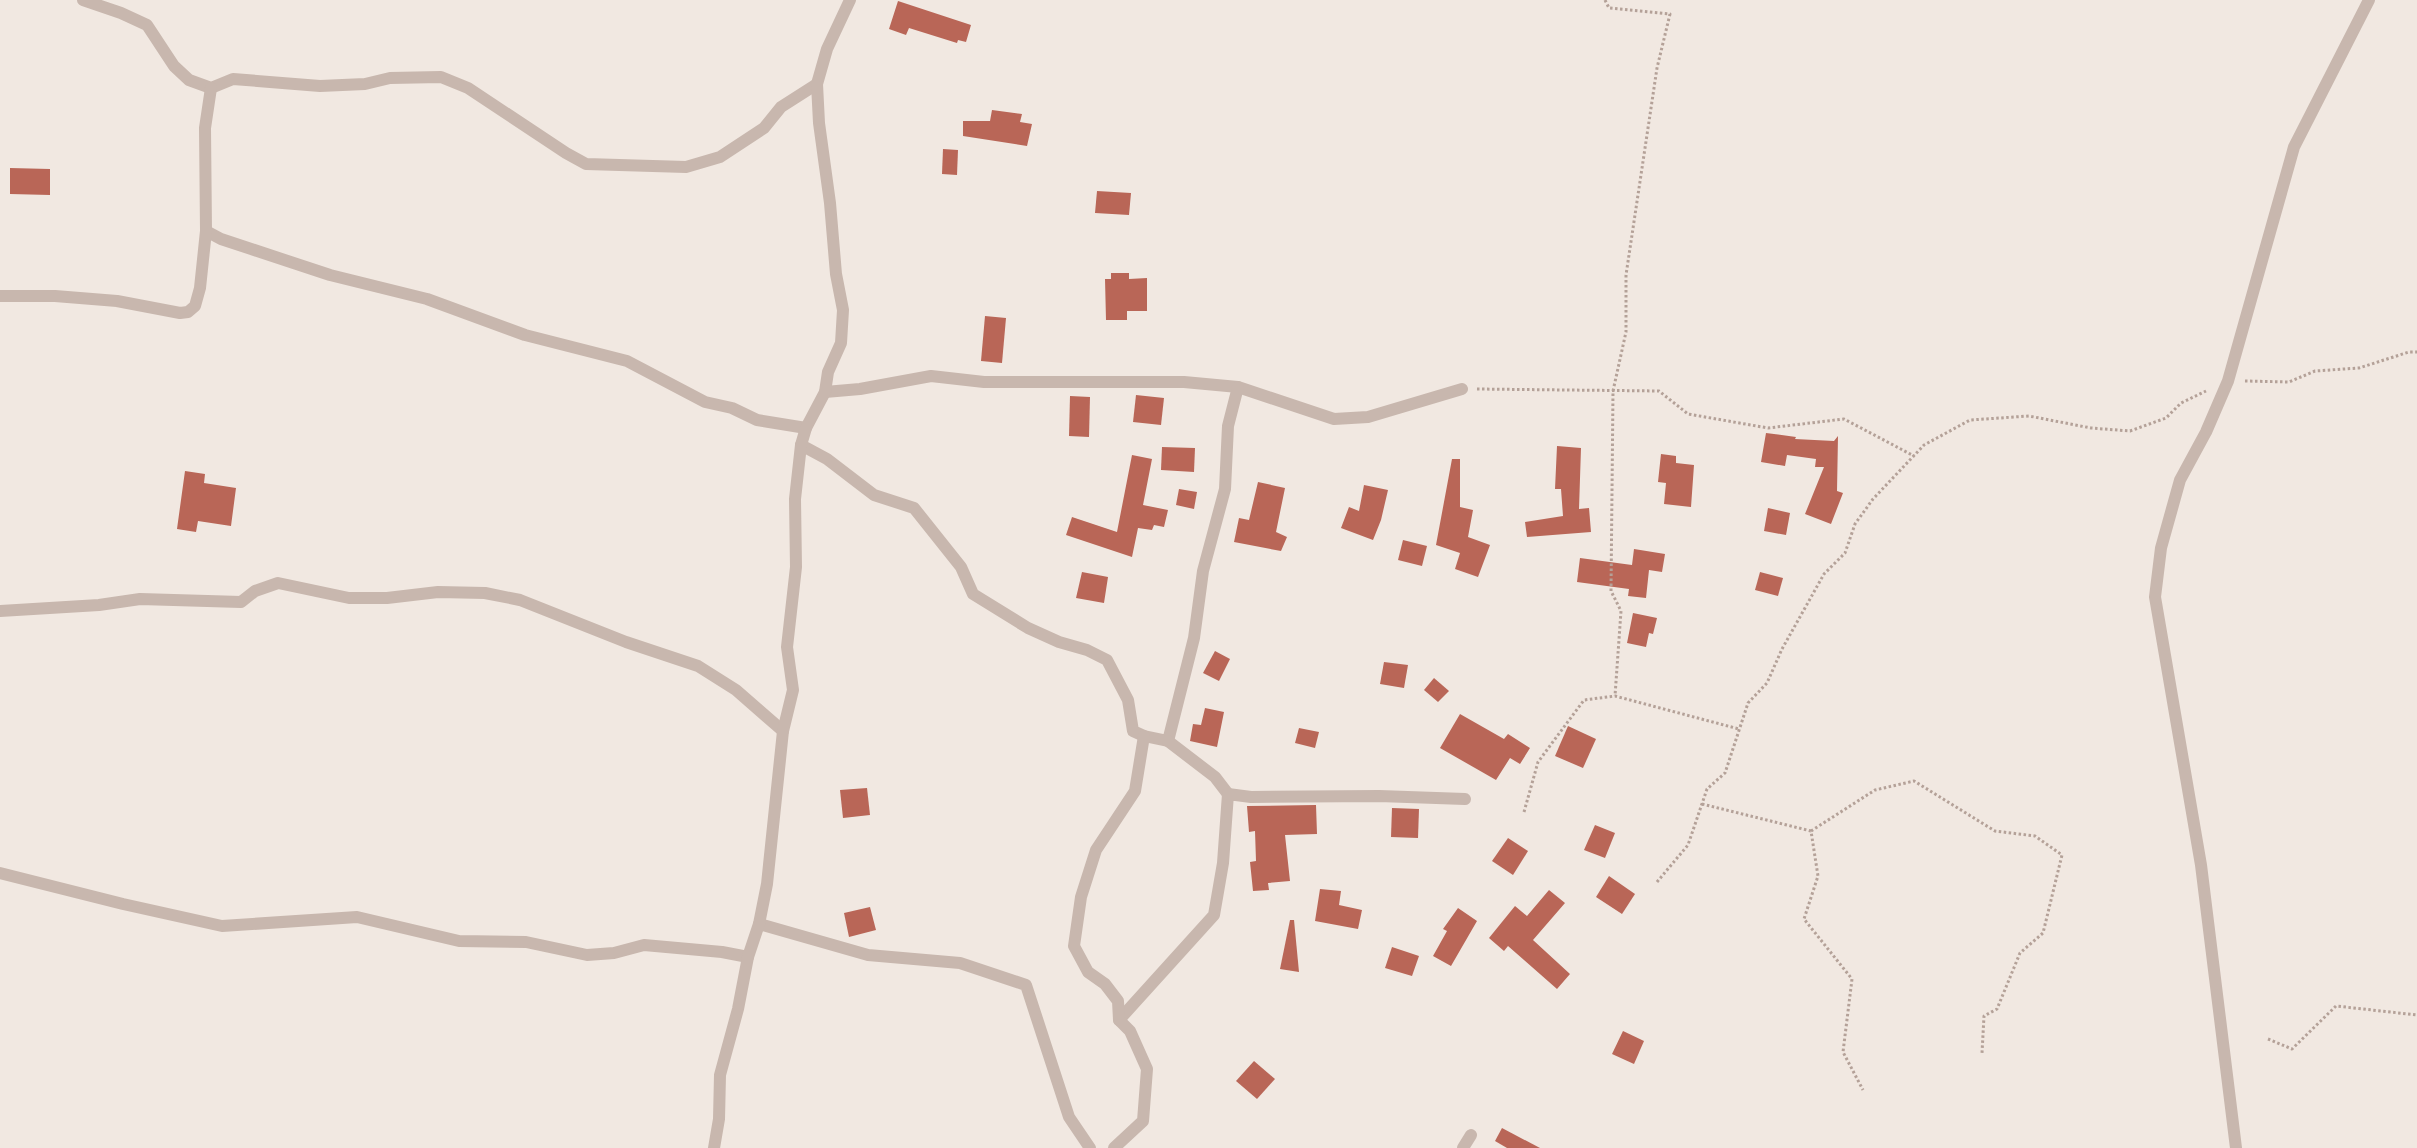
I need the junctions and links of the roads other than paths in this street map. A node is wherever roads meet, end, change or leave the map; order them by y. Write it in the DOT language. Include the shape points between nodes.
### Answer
graph roads {
  1 [pos="83,0"];
  2 [pos="850,0"];
  3 [pos="2370,0"];
  4 [pos="817,84"];
  5 [pos="211,88"];
  6 [pos="206,231"];
  7 [pos="0,296"];
  8 [pos="1238,387"];
  9 [pos="1462,389"];
  10 [pos="825,392"];
  11 [pos="806,428"];
  12 [pos="800,445"];
  13 [pos="0,611"];
  14 [pos="783,731"];
  15 [pos="1144,736"];
  16 [pos="1168,741"];
  17 [pos="1228,794"];
  18 [pos="1465,799"];
  19 [pos="0,873"];
  20 [pos="759,924"];
  21 [pos="748,957"];
  22 [pos="1119,1020"];
  23 [pos="1471,1135"];
  24 [pos="714,1148"];
  25 [pos="1090,1148"];
  26 [pos="1114,1148"];
  27 [pos="1463,1148"];
  28 [pos="2236,1148"];
  1 -- 5 [label="street" via="148,25 174,66 189,80"];
  2 -- 4 [label="street" via="827,49"];
  3 -- 28 [label="street" via="2294,147 2228,381 2180,480 2161,548 2155,597 2200,865"];
  4 -- 5 [label="street" via="781,107 764,128 720,157 686,167 586,164 468,88 441,77 390,78 365,84 320,86 233,79"];
  4 -- 10 [label="street" via="836,274 843,310 841,343 828,372"];
  5 -- 6 [label="street" via="206,128"];
  6 -- 7 [label="street" via="200,288 195,306 188,312 117,301"];
  6 -- 11 [label="street" via="220,239 330,275 428,299 525,335 627,361 705,402 732,408 757,420"];
  8 -- 9 [label="street" via="1334,419 1368,417"];
  8 -- 10 [label="street" via="1184,382 984,382 931,376"];
  8 -- 16 [label="street" via="1228,426 1225,489 1204,571 1194,638"];
  10 -- 11 [label="street"];
  11 -- 12 [label="street"];
  12 -- 14 [label="street" via="795,499 796,567 787,647 792,690"];
  12 -- 15 [label="street" via="827,459 874,495 914,508 961,567 973,594 1028,628 1107,660 1128,700 1133,731"];
  13 -- 14 [label="street" via="140,599 241,602 256,591 278,583 348,598 387,598 438,592 485,593 520,600 626,642 698,666 736,690"];
  14 -- 20 [label="street" via="767,884"];
  15 -- 16 [label="street"];
  15 -- 22 [label="street" via="1136,790 1096,850 1081,897 1074,946 1088,972 1105,984 1118,1001"];
  16 -- 17 [label="street" via="1215,777"];
  17 -- 18 [label="street" via="1251,797"];
  17 -- 22 [label="street" via="1224,863 1214,916"];
  19 -- 21 [label="street" via="222,926 357,917 458,941 526,942 586,955 614,953 644,945"];
  20 -- 21 [label="street"];
  20 -- 25 [label="street" via="868,955 960,963 1026,985 1069,1118"];
  21 -- 24 [label="street" via="720,1075 719,1119"];
  22 -- 26 [label="street" via="1130,1031 1147,1069 1143,1121"];
  23 -- 27 [label="street"];
}
